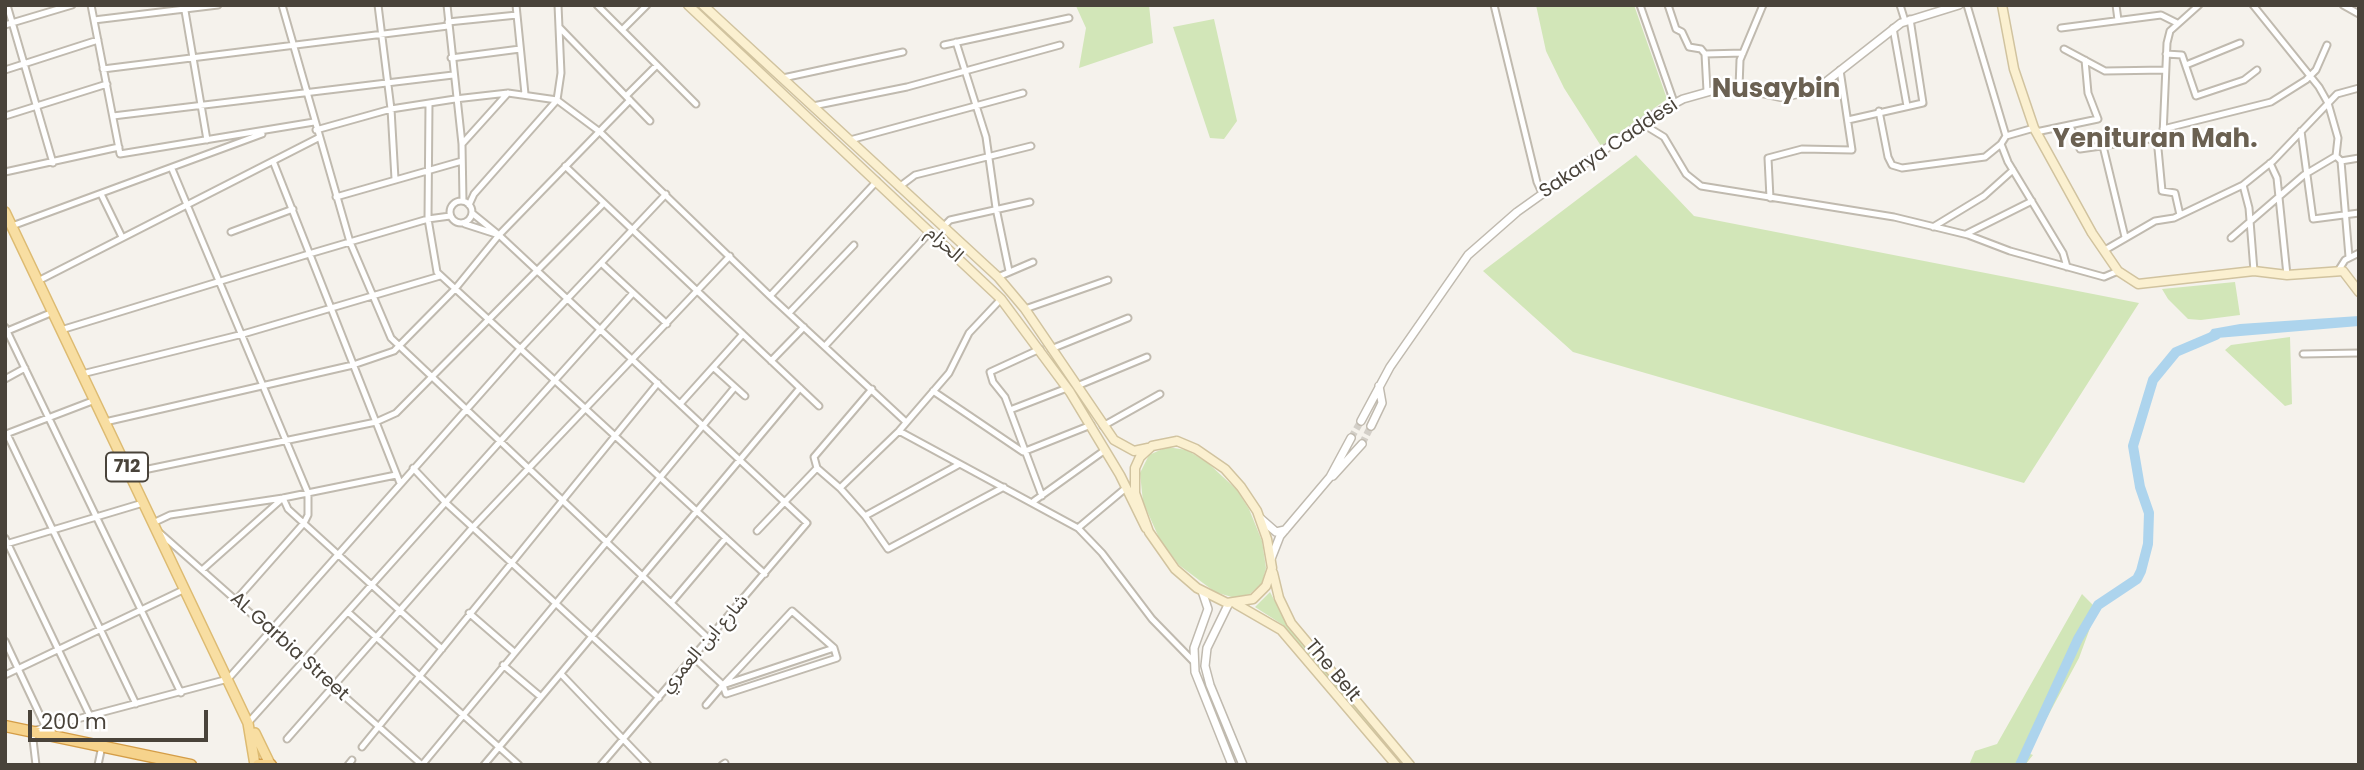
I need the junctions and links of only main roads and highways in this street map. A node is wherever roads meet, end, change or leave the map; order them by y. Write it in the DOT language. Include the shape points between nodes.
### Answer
graph roads {
  1 [pos="688,5"];
  2 [pos="703,5"];
  3 [pos="2002,5"];
  4 [pos="8,220"];
  5 [pos="2358,287"];
  6 [pos="1148,448"];
  7 [pos="1146,528"];
  8 [pos="1272,564"];
  9 [pos="1232,603"];
  10 [pos="248,723"];
  11 [pos="5,726"];
  12 [pos="144,760"];
  13 [pos="191,765"];
  14 [pos="256,765"];
  15 [pos="271,765"];
  16 [pos="1396,765"];
  17 [pos="1410,765"];
  1 -- 7 [label="main road, الحزام" via="1001,299 1091,425"];
  2 -- 6 [label="main road, الحزام" via="998,277 1025,309 1103,426 1123,447 1134,451"];
  3 -- 5 [label="main road" via="2014,69 2035,130 2118,271 2138,284 2254,271 2287,275 2343,271"];
  4 -- 10 [label="main road, 712"];
  6 -- 7 [label="main road" via="1138,460 1134,477"];
  6 -- 8 [label="main road" via="1177,441 1208,456 1238,483 1260,518"];
  7 -- 9 [label="main road" via="1175,569 1202,590"];
  8 -- 9 [label="main road" via="1271,578 1261,593"];
  8 -- 17 [label="main road, The Belt" via="1277,591 1292,623"];
  9 -- 16 [label="main road, The Belt" via="1276,625"];
  10 -- 14 [label="main road, 712"];
  10 -- 15 [label="main road, 712"];
  11 -- 12 [label="highway" via="48,732"];
  12 -- 13 [label="highway"];
  14 -- 15 [label="highway"];
}
